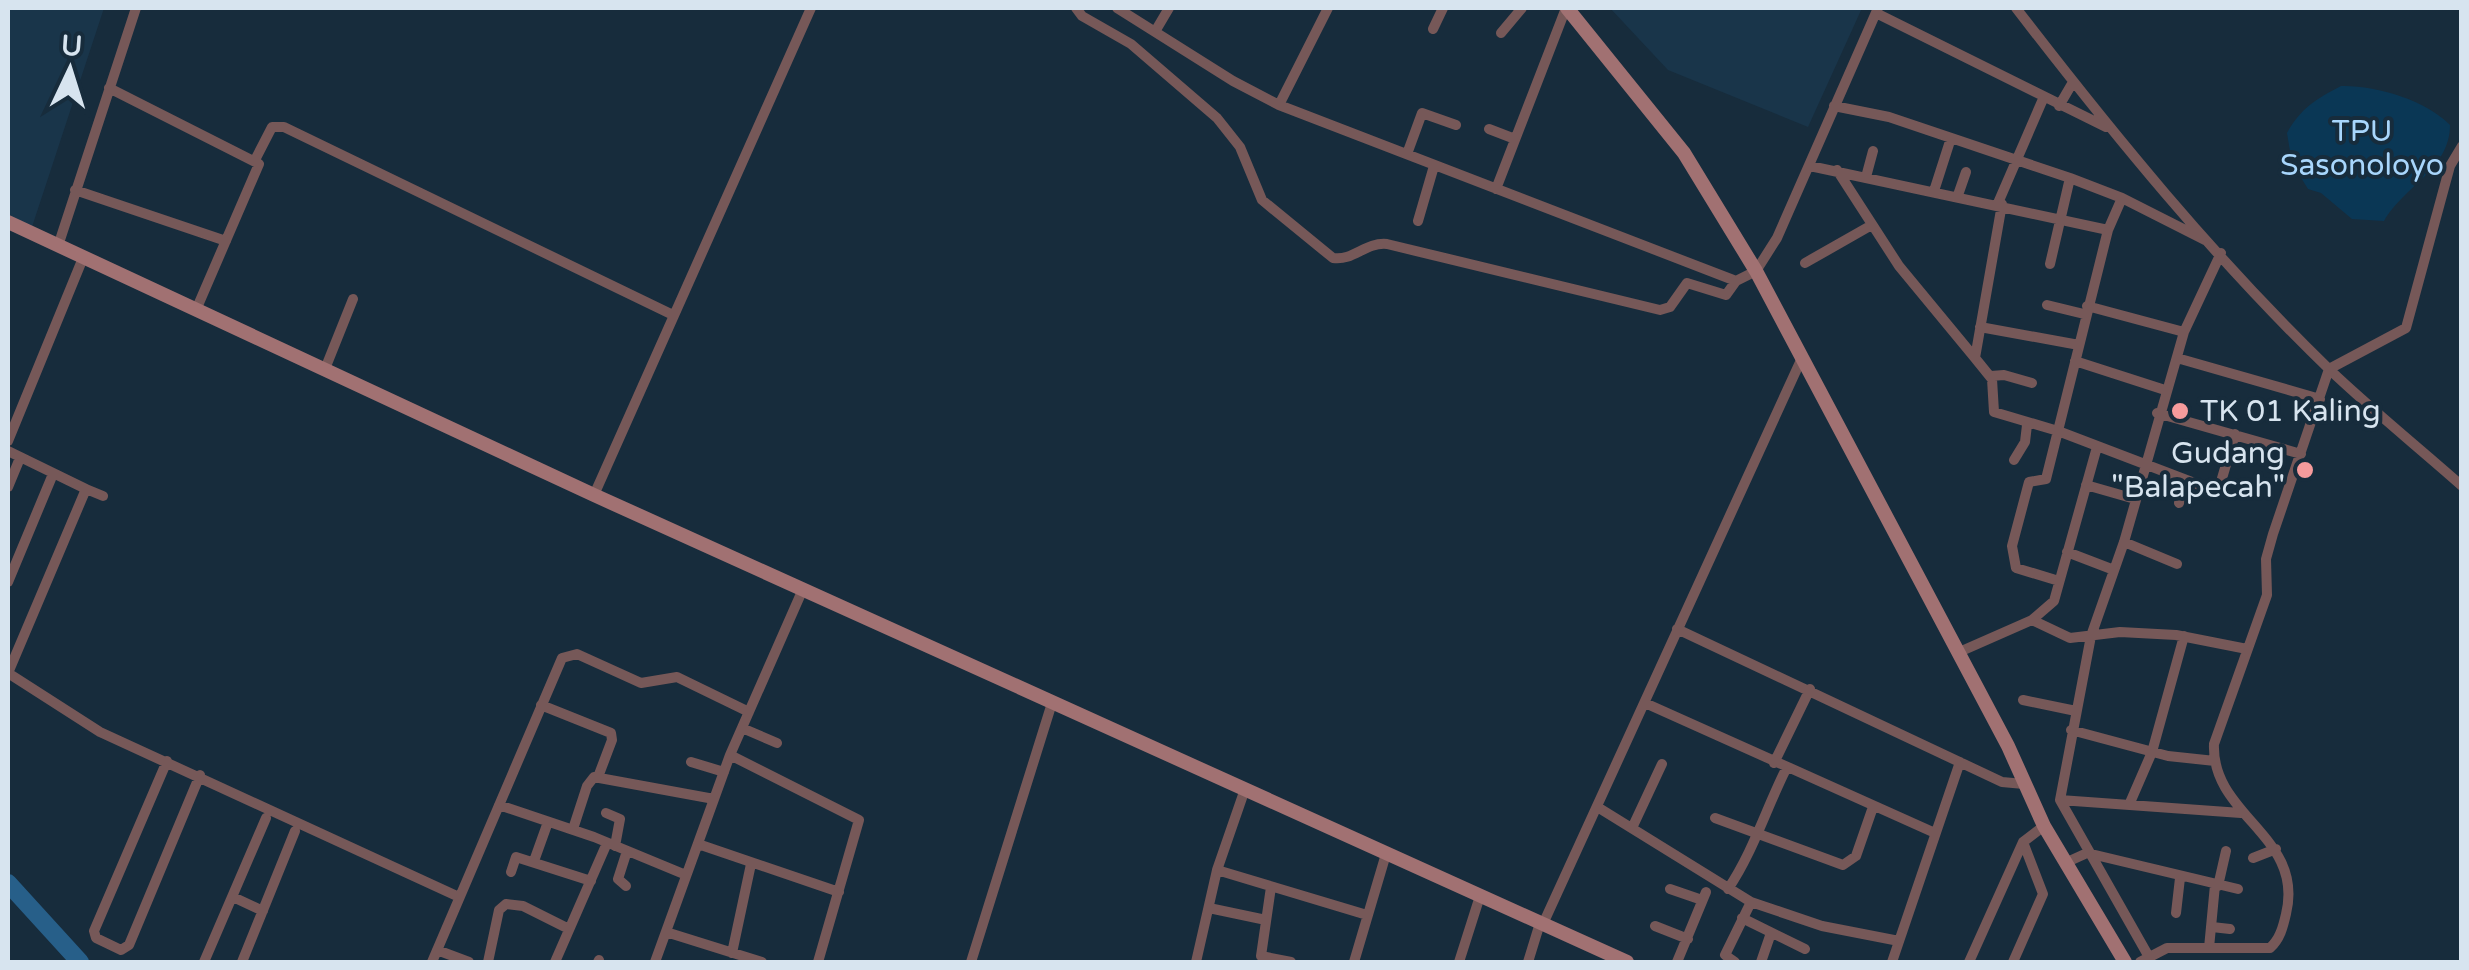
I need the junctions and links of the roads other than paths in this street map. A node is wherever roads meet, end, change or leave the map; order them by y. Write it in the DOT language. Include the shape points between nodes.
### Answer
graph roads {
  1 [pos="136,8"];
  2 [pos="811,8"];
  3 [pos="1076,8"];
  4 [pos="1118,8"];
  5 [pos="1168,8"];
  6 [pos="1328,8"];
  7 [pos="1443,8"];
  8 [pos="1522,8"];
  9 [pos="1567,8"];
  10 [pos="2016,8"];
  11 [pos="1877,10"];
  12 [pos="1433,29"];
  13 [pos="1156,30"];
  14 [pos="1501,32"];
  15 [pos="2073,82"];
  16 [pos="109,88"];
  17 [pos="2043,99"];
  18 [pos="1279,104"];
  19 [pos="1834,106"];
  20 [pos="2059,106"];
  21 [pos="1456,125"];
  22 [pos="2107,127"];
  23 [pos="1489,130"];
  24 [pos="1951,138"];
  25 [pos="1515,139"];
  26 [pos="2462,146"];
  27 [pos="1873,150"];
  28 [pos="1406,154"];
  29 [pos="2019,158"];
  30 [pos="255,160"];
  31 [pos="1434,166"];
  32 [pos="1810,166"];
  33 [pos="1837,170"];
  34 [pos="1966,172"];
  35 [pos="1866,176"];
  36 [pos="2070,178"];
  37 [pos="1496,189"];
  38 [pos="75,190"];
  39 [pos="1934,191"];
  40 [pos="1958,195"];
  41 [pos="2122,198"];
  42 [pos="2000,203"];
  43 [pos="2060,218"];
  44 [pos="1418,221"];
  45 [pos="8,222"];
  46 [pos="1870,226"];
  47 [pos="2108,230"];
  48 [pos="226,241"];
  49 [pos="58,246"];
  50 [pos="2217,249"];
  51 [pos="83,258"];
  52 [pos="1805,262"];
  53 [pos="2050,264"];
  54 [pos="1760,266"];
  55 [pos="1736,281"];
  56 [pos="353,299"];
  57 [pos="2047,305"];
  58 [pos="196,310"];
  59 [pos="2086,310"];
  60 [pos="674,315"];
  61 [pos="1980,327"];
  62 [pos="2184,332"];
  63 [pos="2078,345"];
  64 [pos="1975,358"];
  65 [pos="2177,358"];
  66 [pos="1801,360"];
  67 [pos="2074,361"];
  68 [pos="325,368"];
  69 [pos="2329,369"];
  70 [pos="1991,376"];
  71 [pos="2032,383"];
  72 [pos="2165,390"];
  73 [pos="2320,399"];
  74 [pos="2157,413"];
  75 [pos="2027,425"];
  76 [pos="2058,431"];
  77 [pos="2236,434"];
  78 [pos="8,441"];
  79 [pos="2097,446"];
  80 [pos="8,452"];
  81 [pos="2302,454"];
  82 [pos="20,458"];
  83 [pos="2014,460"];
  84 [pos="2146,466"];
  85 [pos="53,474"];
  86 [pos="9,480"];
  87 [pos="2187,481"];
  88 [pos="2086,485"];
  89 [pos="2462,486"];
  90 [pos="86,488"];
  91 [pos="594,495"];
  92 [pos="102,496"];
  93 [pos="2135,499"];
  94 [pos="2179,503"];
  95 [pos="2124,542"];
  96 [pos="2067,552"];
  97 [pos="2177,564"];
  98 [pos="2114,570"];
  99 [pos="2058,580"];
  100 [pos="8,582"];
  101 [pos="803,588"];
  102 [pos="2032,620"];
  103 [pos="1678,629"];
  104 [pos="2091,636"];
  105 [pos="2184,636"];
  106 [pos="2247,648"];
  107 [pos="1964,650"];
  108 [pos="8,673"];
  109 [pos="1810,689"];
  110 [pos="2022,700"];
  111 [pos="1052,702"];
  112 [pos="1645,703"];
  113 [pos="542,705"];
  114 [pos="2076,711"];
  115 [pos="749,712"];
  116 [pos="742,728"];
  117 [pos="2072,730"];
  118 [pos="776,743"];
  119 [pos="2152,752"];
  120 [pos="730,755"];
  121 [pos="166,761"];
  122 [pos="690,762"];
  123 [pos="1960,762"];
  124 [pos="2215,762"];
  125 [pos="1774,763"];
  126 [pos="1662,764"];
  127 [pos="1786,769"];
  128 [pos="724,772"];
  129 [pos="200,776"];
  130 [pos="598,777"];
  131 [pos="2024,784"];
  132 [pos="1244,792"];
  133 [pos="714,800"];
  134 [pos="2060,800"];
  135 [pos="499,805"];
  136 [pos="2129,805"];
  137 [pos="1873,807"];
  138 [pos="1599,808"];
  139 [pos="606,813"];
  140 [pos="2241,813"];
  141 [pos="266,818"];
  142 [pos="1715,818"];
  143 [pos="548,822"];
  144 [pos="1633,826"];
  145 [pos="2044,826"];
  146 [pos="573,829"];
  147 [pos="295,831"];
  148 [pos="1935,833"];
  149 [pos="1754,835"];
  150 [pos="2023,842"];
  151 [pos="611,844"];
  152 [pos="698,844"];
  153 [pos="2276,849"];
  154 [pos="627,851"];
  155 [pos="2226,851"];
  156 [pos="1386,854"];
  157 [pos="2077,858"];
  158 [pos="2254,858"];
  159 [pos="534,861"];
  160 [pos="751,864"];
  161 [pos="1218,870"];
  162 [pos="511,872"];
  163 [pos="686,875"];
  164 [pos="2180,878"];
  165 [pos="590,882"];
  166 [pos="626,886"];
  167 [pos="1271,886"];
  168 [pos="2217,886"];
  169 [pos="1728,888"];
  170 [pos="1670,889"];
  171 [pos="2238,890"];
  172 [pos="838,892"];
  173 [pos="1480,896"];
  174 [pos="233,897"];
  175 [pos="459,897"];
  176 [pos="1750,902"];
  177 [pos="1208,908"];
  178 [pos="263,911"];
  179 [pos="2176,914"];
  180 [pos="1367,916"];
  181 [pos="1742,918"];
  182 [pos="1266,920"];
  183 [pos="1542,924"];
  184 [pos="1654,926"];
  185 [pos="2212,927"];
  186 [pos="570,929"];
  187 [pos="2230,929"];
  188 [pos="666,932"];
  189 [pos="1771,933"];
  190 [pos="1688,939"];
  191 [pos="1899,941"];
  192 [pos="2209,948"];
  193 [pos="1805,949"];
  194 [pos="437,950"];
  195 [pos="732,953"];
  196 [pos="2145,960"];
  197 [pos="204,962"];
  198 [pos="242,962"];
  199 [pos="432,962"];
  200 [pos="469,962"];
  201 [pos="488,962"];
  202 [pos="555,962"];
  203 [pos="654,962"];
  204 [pos="762,962"];
  205 [pos="818,962"];
  206 [pos="971,962"];
  207 [pos="1196,962"];
  208 [pos="1291,962"];
  209 [pos="1354,962"];
  210 [pos="1460,962"];
  211 [pos="1528,962"];
  212 [pos="1626,962"];
  213 [pos="1677,962"];
  214 [pos="1734,962"];
  215 [pos="1760,962"];
  216 [pos="1892,962"];
  217 [pos="1968,962"];
  218 [pos="2013,962"];
  219 [pos="2126,962"];
  1 -- 16 [label="street"];
  2 -- 60 [label="street"];
  3 -- 55 [label="street" via="1131,44 1218,118 1240,147 1262,200 1333,258 1387,244 1660,310 1687,283 1726,294"];
  4 -- 13 [label="street"];
  5 -- 13 [label="street"];
  6 -- 18 [label="street"];
  7 -- 12 [label="street"];
  8 -- 14 [label="street"];
  9 -- 25 [label="street"];
  9 -- 54 [label="main road" via="1674,140"];
  10 -- 15 [label="street"];
  11 -- 17 [label="street"];
  11 -- 19 [label="street"];
  13 -- 18 [label="street"];
  15 -- 20 [label="street"];
  15 -- 22 [label="street"];
  16 -- 30 [label="street"];
  16 -- 38 [label="street"];
  17 -- 20 [label="street"];
  17 -- 29 [label="street"];
  18 -- 28 [label="street"];
  19 -- 24 [label="street"];
  19 -- 32 [label="street"];
  20 -- 22 [label="street"];
  21 -- 28 [label="street" via="1422,113"];
  22 -- 50 [label="street"];
  23 -- 25 [label="street"];
  24 -- 29 [label="street"];
  24 -- 39 [label="street"];
  25 -- 37 [label="street"];
  26 -- 69 [label="street" via="2450,166 2406,328"];
  27 -- 35 [label="street"];
  28 -- 31 [label="street"];
  29 -- 36 [label="street"];
  29 -- 42 [label="street"];
  30 -- 48 [label="street" via="258,172"];
  30 -- 60 [label="street" via="272,127 284,127"];
  31 -- 37 [label="street"];
  31 -- 44 [label="street"];
  32 -- 33 [label="street"];
  32 -- 54 [label="street"];
  33 -- 35 [label="street"];
  33 -- 46 [label="street"];
  34 -- 40 [label="street"];
  35 -- 39 [label="street"];
  36 -- 41 [label="street"];
  36 -- 43 [label="street"];
  37 -- 55 [label="street"];
  38 -- 48 [label="street"];
  38 -- 49 [label="street"];
  39 -- 40 [label="street"];
  40 -- 42 [label="street"];
  41 -- 47 [label="street"];
  41 -- 50 [label="street"];
  42 -- 43 [label="street"];
  42 -- 61 [label="street"];
  43 -- 47 [label="street"];
  43 -- 53 [label="street"];
  45 -- 49 [label="main road"];
  46 -- 52 [label="street"];
  46 -- 64 [label="street"];
  47 -- 59 [label="street"];
  48 -- 58 [label="street"];
  49 -- 51 [label="main road"];
  50 -- 62 [label="street"];
  50 -- 69 [label="street"];
  51 -- 58 [label="main road"];
  51 -- 78 [label="street"];
  54 -- 55 [label="street"];
  54 -- 66 [label="main road"];
  56 -- 68 [label="street"];
  57 -- 59 [label="street"];
  58 -- 68 [label="main road"];
  59 -- 62 [label="street"];
  59 -- 63 [label="street"];
  60 -- 91 [label="street"];
  61 -- 63 [label="street"];
  61 -- 64 [label="street"];
  62 -- 65 [label="street"];
  63 -- 67 [label="street"];
  64 -- 70 [label="street"];
  65 -- 72 [label="street"];
  65 -- 73 [label="street"];
  66 -- 103 [label="street"];
  66 -- 107 [label="main road"];
  67 -- 72 [label="street"];
  67 -- 76 [label="street"];
  68 -- 91 [label="main road"];
  69 -- 73 [label="street"];
  69 -- 89 [label="street"];
  70 -- 71 [label="street"];
  70 -- 75 [label="street" via="1994,412"];
  72 -- 74 [label="street"];
  73 -- 81 [label="street"];
  74 -- 77 [label="street"];
  74 -- 84 [label="street"];
  75 -- 76 [label="street"];
  75 -- 83 [label="street"];
  76 -- 79 [label="street"];
  76 -- 99 [label="street" via="2046,480 2029,482 2012,554 2016,568"];
  77 -- 81 [label="street"];
  77 -- 87 [label="street" via="2221,491"];
  79 -- 84 [label="street"];
  79 -- 88 [label="street"];
  80 -- 82 [label="street"];
  81 -- 106 [label="street" via="2273,534 2266,594"];
  82 -- 85 [label="street"];
  82 -- 86 [label="street"];
  84 -- 87 [label="street"];
  84 -- 93 [label="street"];
  85 -- 90 [label="street"];
  85 -- 100 [label="street"];
  87 -- 94 [label="street"];
  88 -- 93 [label="street"];
  88 -- 96 [label="street"];
  90 -- 92 [label="street"];
  90 -- 108 [label="street"];
  91 -- 101 [label="main road"];
  93 -- 95 [label="street"];
  95 -- 97 [label="street"];
  95 -- 98 [label="street"];
  96 -- 98 [label="street"];
  96 -- 99 [label="street"];
  98 -- 104 [label="street"];
  99 -- 102 [label="street" via="2052,607"];
  101 -- 111 [label="main road"];
  101 -- 115 [label="street"];
  102 -- 104 [label="street" via="2070,638"];
  102 -- 107 [label="street"];
  103 -- 109 [label="street"];
  103 -- 112 [label="street"];
  104 -- 105 [label="street"];
  104 -- 114 [label="street"];
  105 -- 106 [label="street"];
  105 -- 119 [label="street"];
  106 -- 124 [label="street" via="2218,728"];
  107 -- 131 [label="main road"];
  108 -- 121 [label="street" via="62,711"];
  109 -- 123 [label="street"];
  109 -- 125 [label="street"];
  110 -- 114 [label="street"];
  111 -- 132 [label="main road"];
  111 -- 206 [label="street"];
  112 -- 125 [label="street"];
  112 -- 138 [label="street"];
  113 -- 115 [label="street" via="559,662 571,653 641,682 678,677"];
  113 -- 130 [label="street" via="611,733"];
  113 -- 135 [label="street"];
  114 -- 117 [label="street"];
  115 -- 116 [label="street"];
  116 -- 118 [label="street"];
  116 -- 120 [label="street"];
  117 -- 119 [label="street"];
  117 -- 134 [label="street"];
  119 -- 124 [label="street"];
  119 -- 136 [label="street"];
  120 -- 128 [label="street"];
  120 -- 172 [label="street" via="856,816 858,831"];
  121 -- 129 [label="street"];
  121 -- 129 [label="street" via="94,931 121,950"];
  122 -- 128 [label="street"];
  123 -- 131 [label="street" via="2002,782"];
  123 -- 148 [label="street"];
  124 -- 140 [label="street"];
  125 -- 127 [label="street"];
  126 -- 144 [label="street"];
  127 -- 137 [label="street"];
  127 -- 149 [label="street"];
  128 -- 133 [label="street"];
  129 -- 175 [label="street"];
  130 -- 133 [label="street"];
  130 -- 146 [label="street" via="587,786"];
  131 -- 145 [label="main road"];
  132 -- 156 [label="main road"];
  132 -- 161 [label="street"];
  133 -- 152 [label="street"];
  134 -- 136 [label="street"];
  134 -- 157 [label="street"];
  135 -- 143 [label="street"];
  135 -- 175 [label="street"];
  136 -- 140 [label="street"];
  137 -- 148 [label="street"];
  137 -- 149 [label="street" via="1848,864"];
  138 -- 144 [label="street"];
  138 -- 183 [label="street"];
  139 -- 151 [label="street" via="620,822"];
  140 -- 153 [label="street"];
  141 -- 174 [label="street"];
  142 -- 149 [label="street"];
  143 -- 146 [label="street"];
  143 -- 159 [label="street"];
  144 -- 169 [label="street"];
  145 -- 150 [label="street"];
  145 -- 157 [label="main road"];
  146 -- 151 [label="street"];
  147 -- 178 [label="street"];
  148 -- 191 [label="street"];
  149 -- 169 [label="street" via="1748,860"];
  150 -- 217 [label="street"];
  150 -- 218 [label="street" via="2043,894"];
  151 -- 154 [label="street"];
  151 -- 165 [label="street"];
  152 -- 160 [label="street"];
  152 -- 163 [label="street"];
  153 -- 158 [label="street"];
  153 -- 192 [label="street" via="2290,895 2278,940 2270,948"];
  154 -- 163 [label="street"];
  154 -- 166 [label="street" via="618,880"];
  155 -- 168 [label="street"];
  156 -- 173 [label="main road"];
  156 -- 180 [label="street"];
  157 -- 164 [label="street"];
  157 -- 196 [label="street"];
  157 -- 219 [label="main road"];
  159 -- 162 [label="street" via="516,857"];
  159 -- 165 [label="street"];
  160 -- 172 [label="street"];
  160 -- 195 [label="street"];
  161 -- 167 [label="street"];
  161 -- 177 [label="street"];
  163 -- 188 [label="street"];
  164 -- 168 [label="street"];
  164 -- 179 [label="street"];
  165 -- 186 [label="street"];
  167 -- 180 [label="street"];
  167 -- 182 [label="street"];
  168 -- 171 [label="street"];
  168 -- 185 [label="street"];
  169 -- 176 [label="street"];
  170 -- 190 [label="street" via="1704,896"];
  172 -- 205 [label="street"];
  173 -- 183 [label="main road"];
  173 -- 210 [label="street"];
  174 -- 178 [label="street"];
  174 -- 197 [label="street"];
  175 -- 194 [label="street"];
  176 -- 181 [label="street"];
  176 -- 191 [label="street"];
  177 -- 182 [label="street"];
  177 -- 207 [label="street"];
  178 -- 198 [label="street"];
  180 -- 209 [label="street"];
  181 -- 189 [label="street"];
  181 -- 214 [label="street" via="1725,956"];
  182 -- 208 [label="street" via="1261,956"];
  183 -- 211 [label="street"];
  183 -- 212 [label="main road"];
  184 -- 190 [label="street"];
  185 -- 187 [label="street"];
  185 -- 192 [label="street"];
  186 -- 201 [label="street" via="506,904"];
  186 -- 202 [label="street"];
  188 -- 195 [label="street"];
  188 -- 203 [label="street"];
  189 -- 193 [label="street"];
  189 -- 215 [label="street"];
  190 -- 213 [label="street"];
  191 -- 216 [label="street"];
  192 -- 196 [label="street" via="2167,948"];
  194 -- 199 [label="street"];
  194 -- 200 [label="street"];
  195 -- 204 [label="street"];
}
